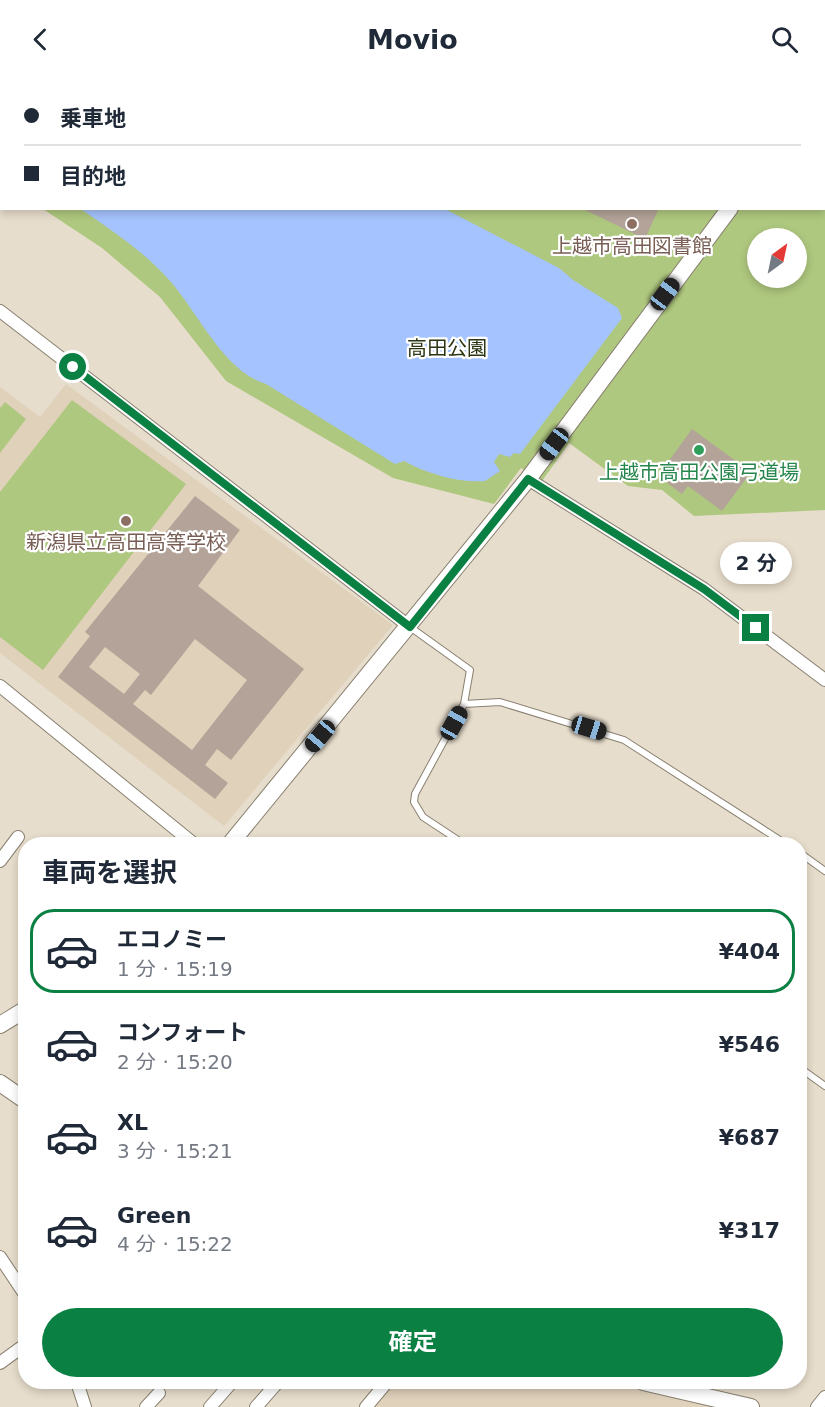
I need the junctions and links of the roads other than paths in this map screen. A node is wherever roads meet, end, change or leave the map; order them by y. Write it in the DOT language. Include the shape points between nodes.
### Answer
graph roads {
  1 [pos="729,210"];
  2 [pos="0,311"];
  3 [pos="528,479"];
  4 [pos="410,627"];
  5 [pos="825,680"];
  6 [pos="2,692"];
  7 [pos="464,704"];
  8 [pos="18,837"];
  9 [pos="185,837"];
  10 [pos="236,837"];
  11 [pos="453,837"];
  12 [pos="775,837"];
  13 [pos="807,859"];
  14 [pos="0,861"];
  15 [pos="825,871"];
  16 [pos="18,1014"];
  17 [pos="0,1025"];
  18 [pos="807,1073"];
  19 [pos="0,1083"];
  20 [pos="825,1086"];
  21 [pos="18,1095"];
  22 [pos="0,1257"];
  23 [pos="18,1284"];
  24 [pos="18,1350"];
  25 [pos="0,1363"];
  26 [pos="79,1389"];
  27 [pos="226,1389"];
  28 [pos="272,1389"];
  29 [pos="381,1389"];
  30 [pos="673,1389"];
  31 [pos="159,1393"];
  32 [pos="825,1397"];
  33 [pos="85,1407"];
  34 [pos="146,1407"];
  35 [pos="210,1407"];
  36 [pos="256,1407"];
  37 [pos="366,1407"];
  38 [pos="751,1407"];
  39 [pos="817,1407"];
  1 -- 3 [label="street"];
  2 -- 4 [label="street"];
  3 -- 4 [label="street"];
  3 -- 5 [label="street" via="704,589"];
  4 -- 7 [label="lane" via="470,670"];
  4 -- 10 [label="street"];
  6 -- 9 [label="street"];
  7 -- 11 [label="lane" via="414,802 423,817"];
  7 -- 12 [label="lane" via="500,702 624,740"];
  8 -- 14 [label="street"];
  13 -- 15 [label="lane"];
  16 -- 17 [label="street"];
  18 -- 20 [label="lane"];
  19 -- 21 [label="street"];
  22 -- 23 [label="street"];
  24 -- 25 [label="street"];
  26 -- 33 [label="street"];
  27 -- 35 [label="street"];
  28 -- 36 [label="street"];
  29 -- 37 [label="street"];
  30 -- 38 [label="street"];
  31 -- 34 [label="street"];
  32 -- 39 [label="street"];
}
